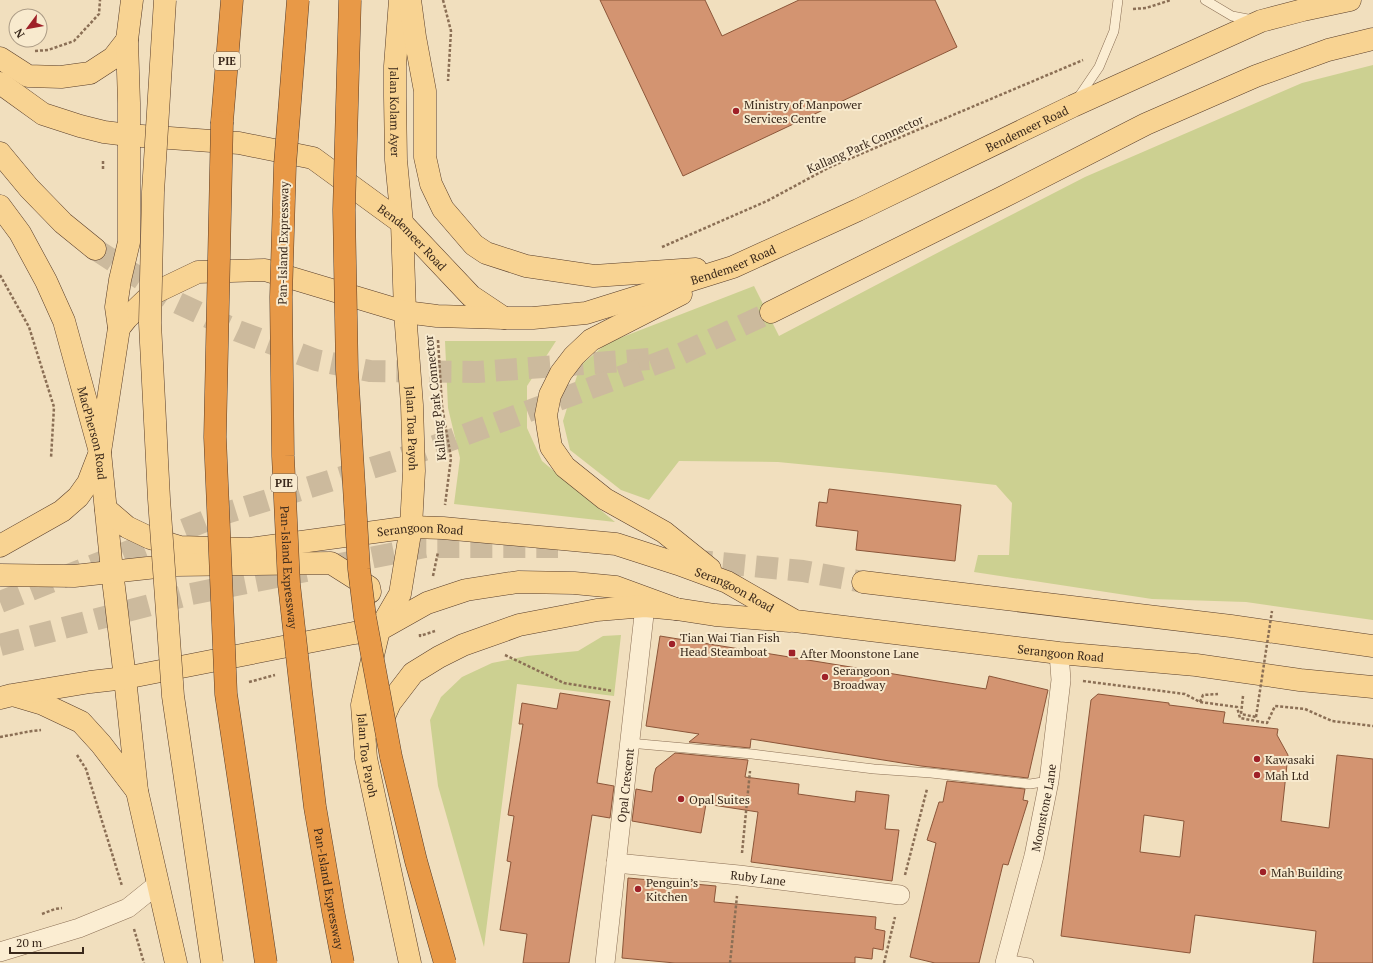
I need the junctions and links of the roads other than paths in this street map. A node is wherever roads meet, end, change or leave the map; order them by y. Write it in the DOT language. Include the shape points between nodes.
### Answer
graph roads {
  1 [pos="132,0"];
  2 [pos="165,0"];
  3 [pos="232,0"];
  4 [pos="298,0"];
  5 [pos="350,0"];
  6 [pos="400,0"];
  7 [pos="410,0"];
  8 [pos="1118,0"];
  9 [pos="1205,0"];
  10 [pos="1350,0"];
  11 [pos="1261,21"];
  12 [pos="1373,39"];
  13 [pos="127,40"];
  14 [pos="0,58"];
  15 [pos="0,83"];
  16 [pos="1073,106"];
  17 [pos="128,135"];
  18 [pos="0,153"];
  19 [pos="0,206"];
  20 [pos="402,223"];
  21 [pos="95,249"];
  22 [pos="733,267"];
  23 [pos="405,312"];
  24 [pos="771,312"];
  25 [pos="504,318"];
  26 [pos="119,328"];
  27 [pos="100,452"];
  28 [pos="106,509"];
  29 [pos="411,527"];
  30 [pos="0,546"];
  31 [pos="112,571"];
  32 [pos="0,575"];
  33 [pos="727,582"];
  34 [pos="863,582"];
  35 [pos="645,606"];
  36 [pos="676,609"];
  37 [pos="795,621"];
  38 [pos="380,630"];
  39 [pos="1373,646"];
  40 [pos="1059,652"];
  41 [pos="125,678"];
  42 [pos="1373,687"];
  43 [pos="6,697"];
  44 [pos="629,743"];
  45 [pos="366,758"];
  46 [pos="1049,781"];
  47 [pos="137,791"];
  48 [pos="616,863"];
  49 [pos="158,883"];
  50 [pos="900,895"];
  51 [pos="0,952"];
  52 [pos="1005,961"];
  53 [pos="176,963"];
  54 [pos="212,963"];
  55 [pos="266,963"];
  56 [pos="343,963"];
  57 [pos="410,963"];
  58 [pos="445,963"];
  59 [pos="605,963"];
  60 [pos="1029,963"];
  1 -- 13 [label="main road"];
  2 -- 54 [label="main road, bridge" via="153,192 150,323 173,696"];
  3 -- 55 [label="highway, PIE, bridge" via="222,122 215,437 226,694"];
  4 -- 56 [label="highway, Pan-Island Expressway / PIE, bridge" via="285,166 281,297 284,479 289,584 301,691 316,807"];
  5 -- 58 [label="highway, bridge" via="344,210 348,377 359,569 391,757 416,861"];
  6 -- 20 [label="main road, Jalan Kolam Ayer" via="394,97"];
  7 -- 22 [label="main road" via="425,91 425,157 431,184 443,209 474,245 486,253 526,266 594,276"];
  8 -- 16 [label="lane" via="1114,31 1099,67"];
  9 -- 11 [label="lane" via="1232,16"];
  10 -- 11 [label="main road, Bendemeer Road"];
  11 -- 16 [label="main road, Bendemeer Road"];
  12 -- 24 [label="main road" via="1328,50 1256,76 1146,124"];
  13 -- 14 [label="main road" via="113,58 90,73 61,78 28,76"];
  13 -- 17 [label="main road"];
  15 -- 17 [label="main road" via="43,114 104,132"];
  16 -- 22 [label="main road, Bendemeer Road"];
  17 -- 20 [label="main road, Bendemeer Road" via="239,143 313,158"];
  17 -- 26 [label="main road" via="128,242 116,307"];
  18 -- 21 [label="main road" via="28,188"];
  19 -- 27 [label="main road, MacPherson Road" via="20,233 64,321"];
  20 -- 23 [label="main road, Jalan Kolam Ayer"];
  20 -- 25 [label="main road, Bendemeer Road" via="471,296"];
  22 -- 25 [label="main road, Bendemeer Road" via="586,313"];
  22 -- 33 [label="main road" via="591,340 561,373 550,394 546,415 551,447 565,467 605,499 664,532"];
  23 -- 25 [label="main road" via="437,316"];
  23 -- 26 [label="main road" via="265,270 198,272 152,294"];
  23 -- 29 [label="main road, Jalan Toa Payoh" via="414,456"];
  26 -- 27 [label="main road"];
  27 -- 28 [label="main road, MacPherson Road"];
  27 -- 30 [label="main road" via="88,483 78,497 62,511"];
  28 -- 29 [label="main road, Serangoon Road" via="127,527 150,538 180,547 249,549"];
  28 -- 31 [label="main road, MacPherson Road"];
  29 -- 33 [label="main road, Serangoon Road" via="616,544"];
  29 -- 38 [label="main road, Jalan Toa Payoh" via="400,594"];
  31 -- 32 [label="main road" via="74,576"];
  31 -- 38 [label="main road" via="175,565 331,563 369,587"];
  31 -- 41 [label="main road, MacPherson Road"];
  33 -- 37 [label="main road, Serangoon Road"];
  34 -- 39 [label="main road" via="1246,628"];
  35 -- 36 [label="main road"];
  35 -- 44 [label="street, Opal Crescent"];
  35 -- 45 [label="main road" via="597,610 519,625 438,657 413,673 390,704"];
  36 -- 37 [label="main road" via="715,615"];
  36 -- 38 [label="main road" via="616,587 574,583 510,583 466,590 427,603"];
  37 -- 40 [label="main road, Serangoon Road"];
  38 -- 41 [label="main road"];
  38 -- 45 [label="main road, Jalan Toa Payoh" via="362,705"];
  40 -- 42 [label="main road, Serangoon Road" via="1196,665 1300,680"];
  40 -- 46 [label="street, Moonstone Lane" via="1061,680"];
  41 -- 43 [label="main road"];
  41 -- 47 [label="main road"];
  43 -- 47 [label="main road" via="42,704 81,722"];
  44 -- 46 [label="lane" via="1030,784"];
  44 -- 48 [label="street, Opal Crescent"];
  45 -- 57 [label="main road, Jalan Toa Payoh"];
  46 -- 52 [label="street, Moonstone Lane" via="1034,856"];
  47 -- 49 [label="main road"];
  48 -- 50 [label="street, Ruby Lane"];
  48 -- 59 [label="street, Opal Crescent"];
  49 -- 51 [label="street" via="128,908 78,928"];
  49 -- 53 [label="main road"];
  52 -- 60 [label="lane, Moonstone Lane"];
}
